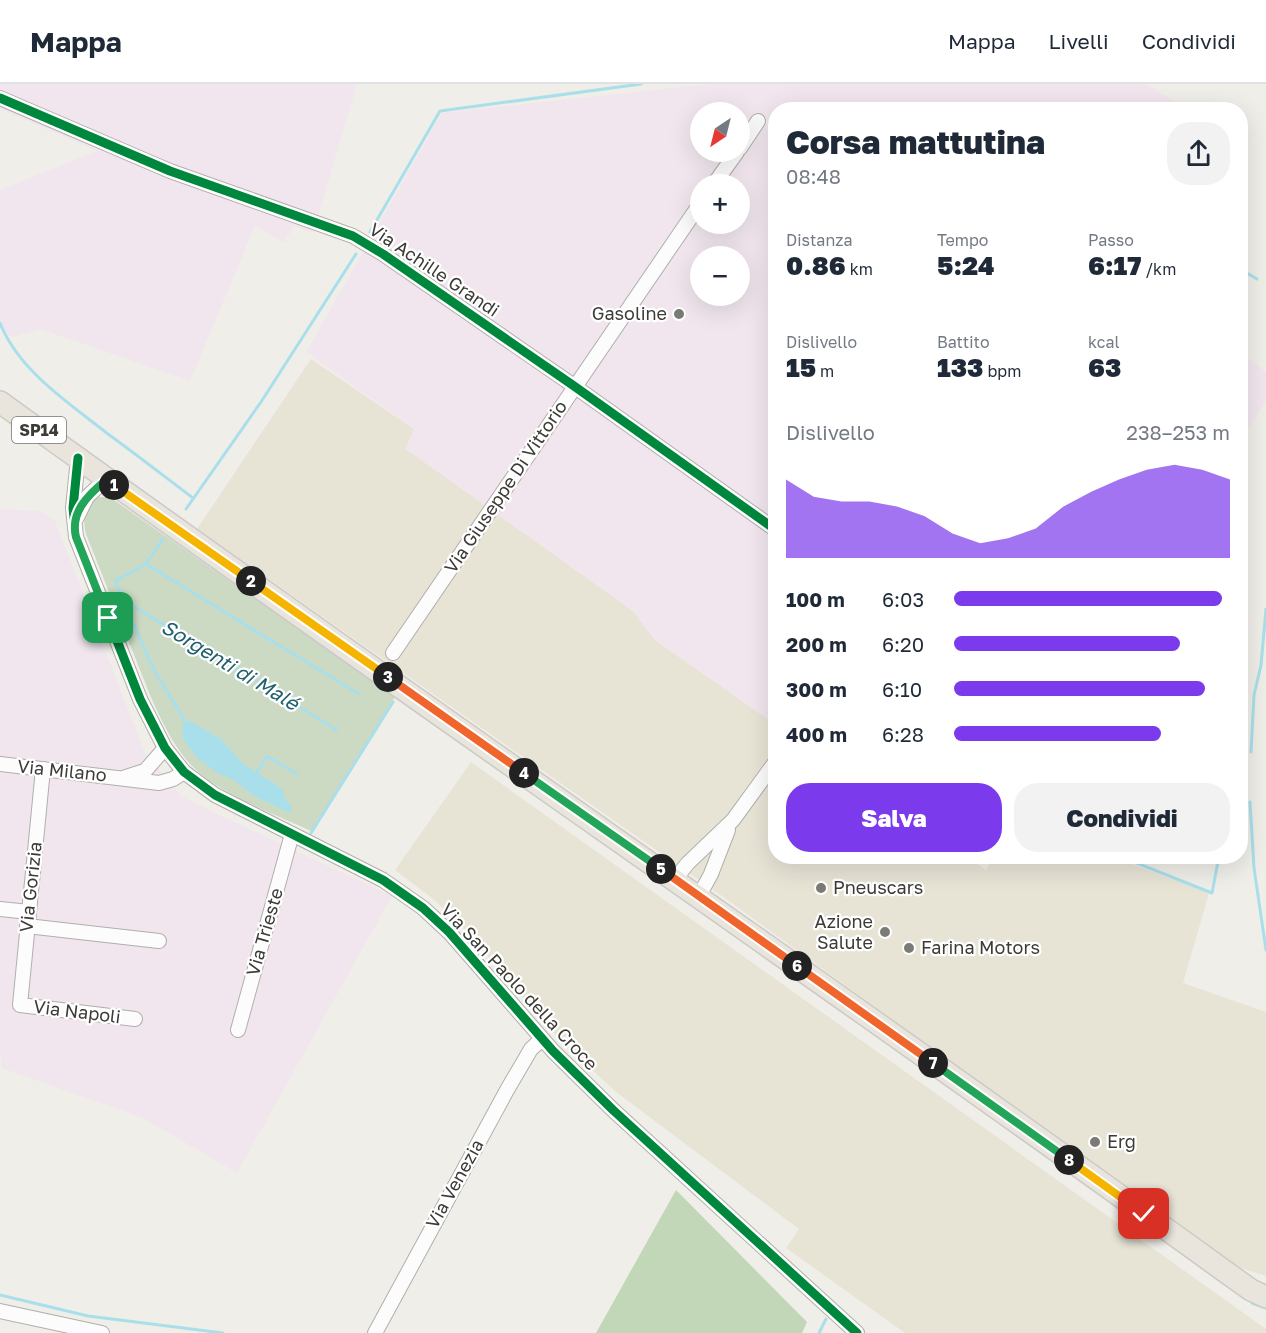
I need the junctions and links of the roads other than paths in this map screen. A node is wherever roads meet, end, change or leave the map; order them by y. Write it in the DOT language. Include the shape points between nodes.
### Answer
graph roads {
  1 [pos="0,98"];
  2 [pos="758,121"];
  3 [pos="750,133"];
  4 [pos="690,218"];
  5 [pos="574,386"];
  6 [pos="0,402"];
  7 [pos="78,458"];
  8 [pos="106,480"];
  9 [pos="74,523"];
  10 [pos="768,524"];
  11 [pos="393,653"];
  12 [pos="165,748"];
  13 [pos="0,764"];
  14 [pos="43,769"];
  15 [pos="184,772"];
  16 [pos="768,772"];
  17 [pos="124,778"];
  18 [pos="733,820"];
  19 [pos="292,834"];
  20 [pos="675,879"];
  21 [pos="699,896"];
  22 [pos="0,909"];
  23 [pos="28,919"];
  24 [pos="159,941"];
  25 [pos="20,1005"];
  26 [pos="135,1019"];
  27 [pos="238,1030"];
  28 [pos="542,1039"];
  29 [pos="1223,1270"];
  30 [pos="1266,1286"];
  31 [pos="1266,1297"];
  32 [pos="0,1311"];
  33 [pos="102,1333"];
  34 [pos="375,1333"];
  35 [pos="857,1333"];
  1 -- 5 [label="street, Via Achille Grandi" via="170,171 353,236"];
  2 -- 3 [label="street"];
  4 -- 5 [label="street, Via Giuseppe Di Vittorio"];
  5 -- 10 [label="street, Via Achille Grandi"];
  5 -- 11 [label="street, Via Giuseppe Di Vittorio"];
  6 -- 7 [label="main road, SP14"];
  7 -- 8 [label="main road, SP14"];
  7 -- 9 [label="street, Via San Paolo della Croce"];
  8 -- 9 [label="street" via="85,500"];
  8 -- 20 [label="main road, SP14"];
  9 -- 12 [label="street, Via San Paolo della Croce" via="76,537 140,699"];
  12 -- 15 [label="street, Via San Paolo della Croce"];
  12 -- 17 [label="street, Via Milano" via="145,771"];
  13 -- 14 [label="street, Via Milano"];
  14 -- 17 [label="street, Via Milano"];
  14 -- 23 [label="street, Via Gorizia"];
  15 -- 17 [label="street, Via Milano" via="159,783"];
  15 -- 19 [label="street, Via San Paolo della Croce" via="215,795"];
  16 -- 18 [label="street"];
  18 -- 20 [label="street"];
  18 -- 21 [label="street"];
  19 -- 27 [label="street, Via Trieste"];
  19 -- 28 [label="street, Via San Paolo della Croce" via="383,880 423,908 450,932"];
  20 -- 21 [label="main road, SP14"];
  21 -- 29 [label="main road, SP14"];
  22 -- 23 [label="street"];
  23 -- 24 [label="street"];
  23 -- 25 [label="street, Via Gorizia"];
  25 -- 26 [label="street, Via Napoli"];
  28 -- 34 [label="street, Via Venezia" via="531,1049 507,1090"];
  28 -- 35 [label="street, Via San Paolo della Croce" via="612,1110"];
  29 -- 30 [label="main road, SP14"];
  29 -- 31 [label="main road, SP14"];
  32 -- 33 [label="street"];
}
